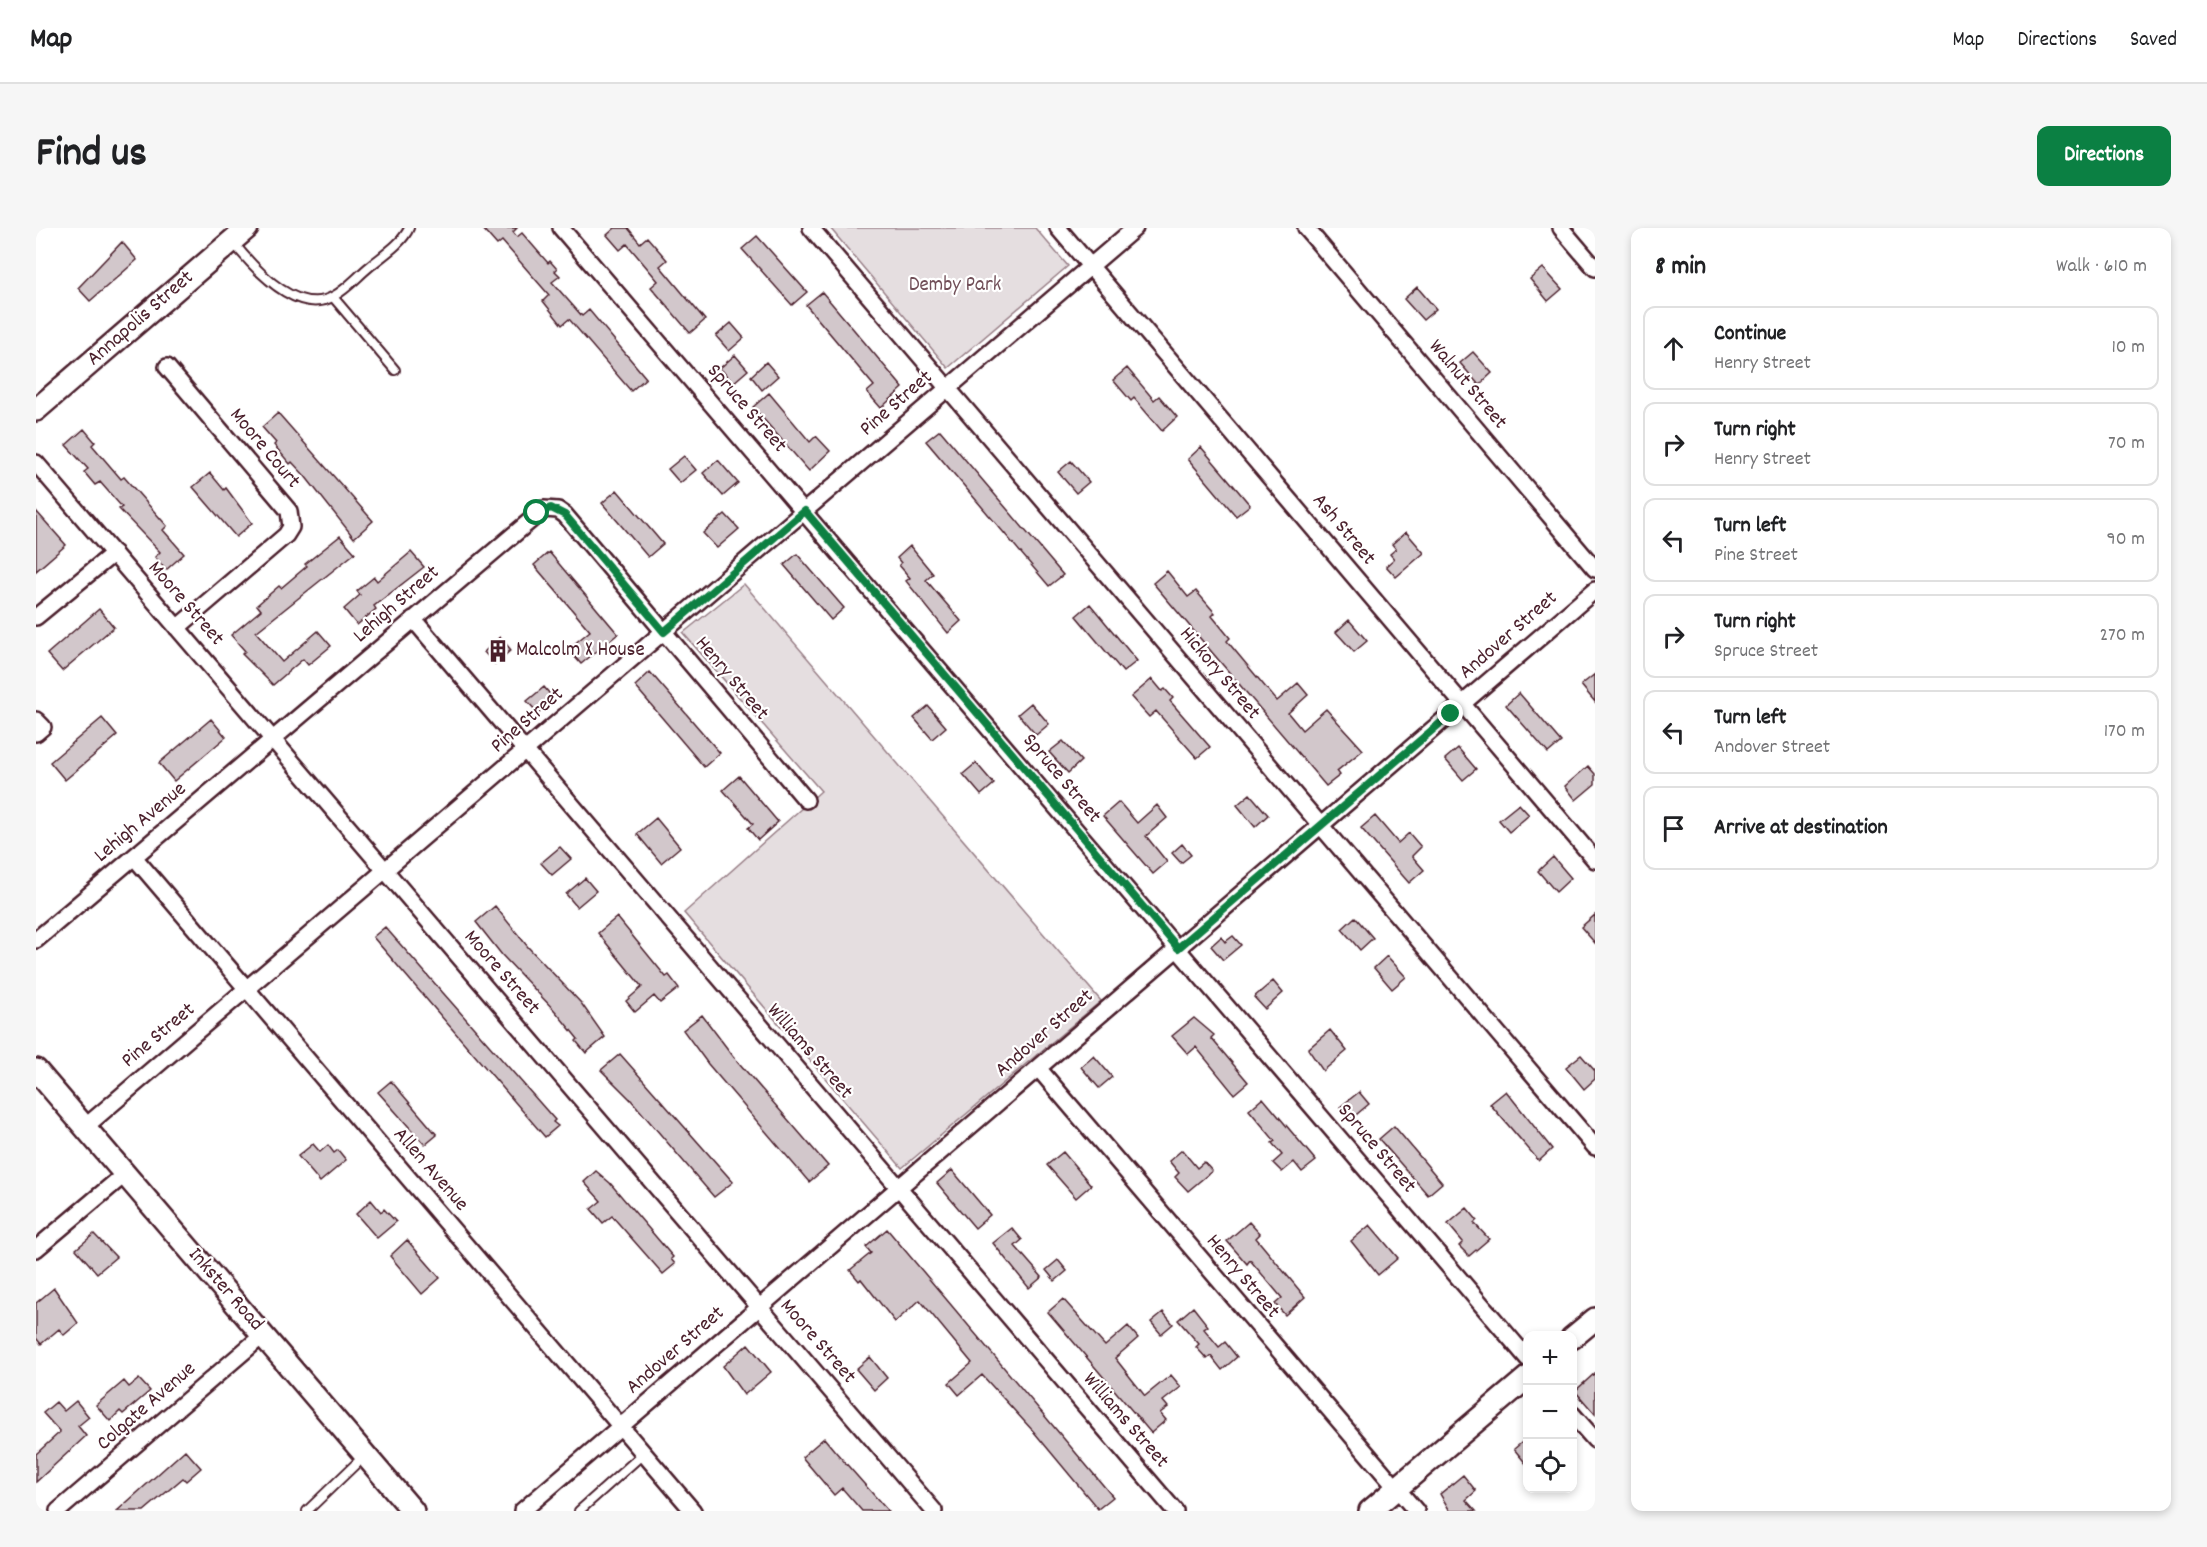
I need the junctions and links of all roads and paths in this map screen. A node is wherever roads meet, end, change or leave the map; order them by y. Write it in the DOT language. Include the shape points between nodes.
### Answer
graph roads {
  1 [pos="408,228"];
  2 [pos="561,228"];
  3 [pos="811,228"];
  4 [pos="1058,228"];
  5 [pos="1135,228"];
  6 [pos="1306,228"];
  7 [pos="1561,228"];
  8 [pos="240,234"];
  9 [pos="1091,266"];
  10 [pos="1595,268"];
  11 [pos="333,297"];
  12 [pos="167,367"];
  13 [pos="395,370"];
  14 [pos="948,388"];
  15 [pos="36,410"];
  16 [pos="36,463"];
  17 [pos="551,508"];
  18 [pos="805,511"];
  19 [pos="114,553"];
  20 [pos="1595,569"];
  21 [pos="1595,590"];
  22 [pos="36,617"];
  23 [pos="413,619"];
  24 [pos="177,628"];
  25 [pos="664,632"];
  26 [pos="1463,704"];
  27 [pos="36,720"];
  28 [pos="36,733"];
  29 [pos="273,739"];
  30 [pos="525,752"];
  31 [pos="806,800"];
  32 [pos="1321,825"];
  33 [pos="134,857"];
  34 [pos="1595,860"];
  35 [pos="386,870"];
  36 [pos="36,940"];
  37 [pos="1178,948"];
  38 [pos="247,989"];
  39 [pos="1038,1068"];
  40 [pos="36,1070"];
  41 [pos="85,1127"];
  42 [pos="1595,1147"];
  43 [pos="125,1174"];
  44 [pos="898,1188"];
  45 [pos="36,1250"];
  46 [pos="759,1307"];
  47 [pos="1595,1319"];
  48 [pos="1577,1334"];
  49 [pos="263,1335"];
  50 [pos="1523,1354"];
  51 [pos="1523,1380"];
  52 [pos="1577,1419"];
  53 [pos="620,1426"];
  54 [pos="1595,1440"];
  55 [pos="644,1454"];
  56 [pos="365,1455"];
  57 [pos="1395,1489"];
  58 [pos="407,1508"];
  59 [pos="58,1511"];
  60 [pos="307,1511"];
  61 [pos="522,1511"];
  62 [pos="579,1511"];
  63 [pos="693,1511"];
  64 [pos="934,1511"];
  65 [pos="1175,1511"];
  66 [pos="1370,1511"];
  67 [pos="1416,1511"];
  1 -- 11 [label="lane" via="397,243"];
  2 -- 18 [label="street, Spruce Street"];
  3 -- 14 [label="street, Hickory Street"];
  4 -- 9 [label="street, Ash Street"];
  5 -- 9 [label="street, Pine Street"];
  6 -- 20 [label="street, Walnut Street"];
  7 -- 10 [label="street"];
  8 -- 11 [label="lane" via="262,275 276,286 306,299"];
  8 -- 15 [label="main road, Annapolis Street"];
  9 -- 14 [label="street, Pine Street"];
  9 -- 26 [label="street, Ash Street"];
  11 -- 13 [label="lane"];
  12 -- 24 [label="street, Moore Court" via="292,518 286,535"];
  14 -- 18 [label="street, Pine Street"];
  14 -- 32 [label="street, Hickory Street"];
  16 -- 19 [label="street, Moore Street"];
  17 -- 23 [label="street, Lehigh Street" via="537,513"];
  17 -- 25 [label="street, Henry Street" via="565,515"];
  18 -- 25 [label="street, Pine Street"];
  18 -- 37 [label="street, Spruce Street"];
  19 -- 22 [label="street"];
  19 -- 24 [label="street, Moore Street"];
  21 -- 26 [label="street, Andover Street"];
  23 -- 29 [label="street, Lehigh Street"];
  23 -- 30 [label="street, Williams Street"];
  24 -- 29 [label="street, Moore Street"];
  25 -- 30 [label="street, Pine Street"];
  25 -- 31 [label="street, Henry Street"];
  26 -- 32 [label="street, Andover Street"];
  26 -- 34 [label="street, Ash Street"];
  27 -- 28 [label="street" via="43,727"];
  29 -- 33 [label="street, Lehigh Avenue"];
  29 -- 35 [label="street, Moore Street"];
  30 -- 35 [label="street, Pine Street"];
  30 -- 44 [label="street, Williams Street"];
  32 -- 37 [label="street, Andover Street"];
  32 -- 42 [label="street, Hickory Street"];
  33 -- 36 [label="street, Lehigh Avenue"];
  33 -- 38 [label="street, Allen Avenue"];
  35 -- 38 [label="street, Pine Street"];
  35 -- 46 [label="street, Moore Street"];
  37 -- 39 [label="street, Andover Street"];
  37 -- 50 [label="street, Spruce Street"];
  38 -- 41 [label="street, Pine Street"];
  38 -- 53 [label="street, Allen Avenue"];
  39 -- 44 [label="street, Andover Street"];
  39 -- 57 [label="street, Henry Street"];
  40 -- 41 [label="main road, Inkster Road"];
  41 -- 43 [label="main road, Inkster Road"];
  43 -- 45 [label="street"];
  43 -- 49 [label="main road, Inkster Road"];
  44 -- 46 [label="street, Andover Street"];
  44 -- 65 [label="street, Williams Street"];
  46 -- 53 [label="street, Andover Street"];
  46 -- 64 [label="street, Moore Street"];
  47 -- 48 [label="main road"];
  49 -- 56 [label="main road, Inkster Road"];
  49 -- 59 [label="street, Colgate Avenue"];
  51 -- 57 [label="main road"];
  52 -- 54 [label="street"];
  53 -- 55 [label="street, Allen Avenue"];
  53 -- 61 [label="street, Andover Street"];
  55 -- 62 [label="lane"];
  55 -- 63 [label="street, Allen Avenue"];
  56 -- 58 [label="main road, Inkster Road"];
  56 -- 60 [label="lane"];
  57 -- 66 [label="main road"];
  57 -- 67 [label="street, Henry Street"];
}
